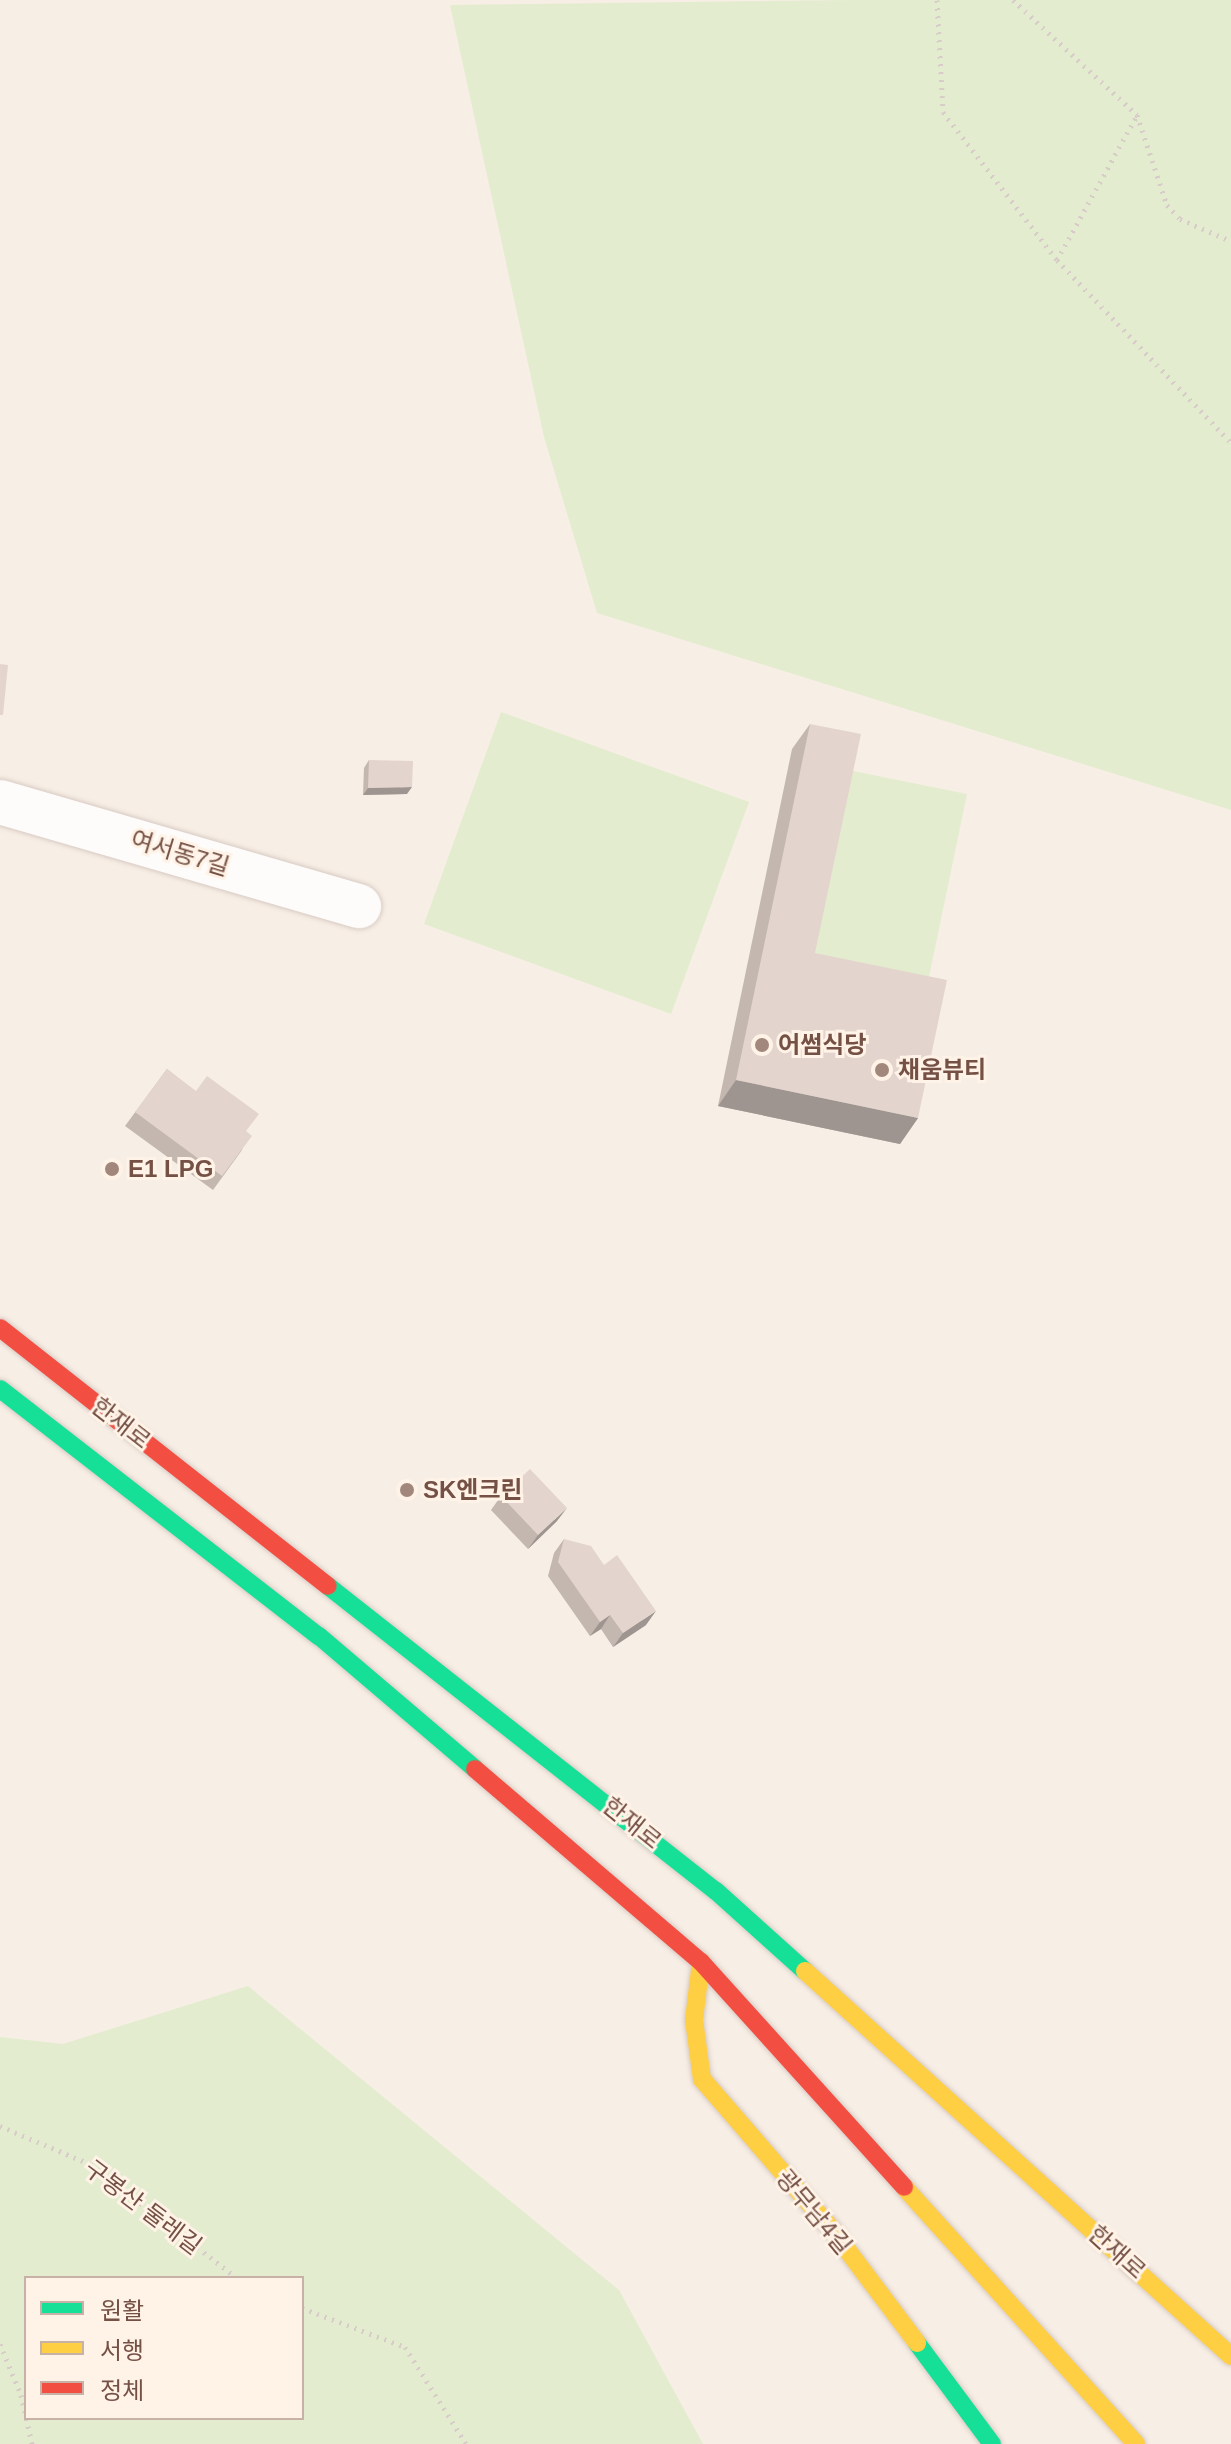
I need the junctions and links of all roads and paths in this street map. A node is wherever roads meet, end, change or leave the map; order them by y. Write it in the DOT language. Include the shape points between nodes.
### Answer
graph roads {
  1 [pos="937,0"];
  2 [pos="1013,0"];
  3 [pos="1137,115"];
  4 [pos="1231,241"];
  5 [pos="1057,260"];
  6 [pos="1231,443"];
  7 [pos="0,802"];
  8 [pos="359,906"];
  9 [pos="0,1328"];
  10 [pos="0,1389"];
  11 [pos="701,1962"];
  12 [pos="0,2126"];
  13 [pos="234,2276"];
  14 [pos="304,2309"];
  15 [pos="0,2344"];
  16 [pos="1231,2356"];
  17 [pos="24,2408"];
  18 [pos="27,2420"];
  19 [pos="32,2444"];
  20 [pos="466,2444"];
  21 [pos="992,2444"];
  22 [pos="1136,2444"];
  1 -- 5 [label="path" via="943,112"];
  2 -- 3 [label="path"];
  3 -- 4 [label="path" via="1167,205 1180,219"];
  3 -- 5 [label="path"];
  5 -- 6 [label="path"];
  7 -- 8 [label="street, 여서동7길"];
  9 -- 16 [label="street, 한재로" via="716,1891"];
  10 -- 11 [label="street, 한재로" via="319,1636"];
  11 -- 21 [label="street, 광무남4길" via="694,2030 702,2079 833,2231"];
  11 -- 22 [label="street, 한재로"];
  12 -- 13 [label="path, 구봉산 둘레길" via="90,2164"];
  14 -- 20 [label="path" via="405,2347"];
  15 -- 17 [label="path"];
  18 -- 19 [label="path"];
}
